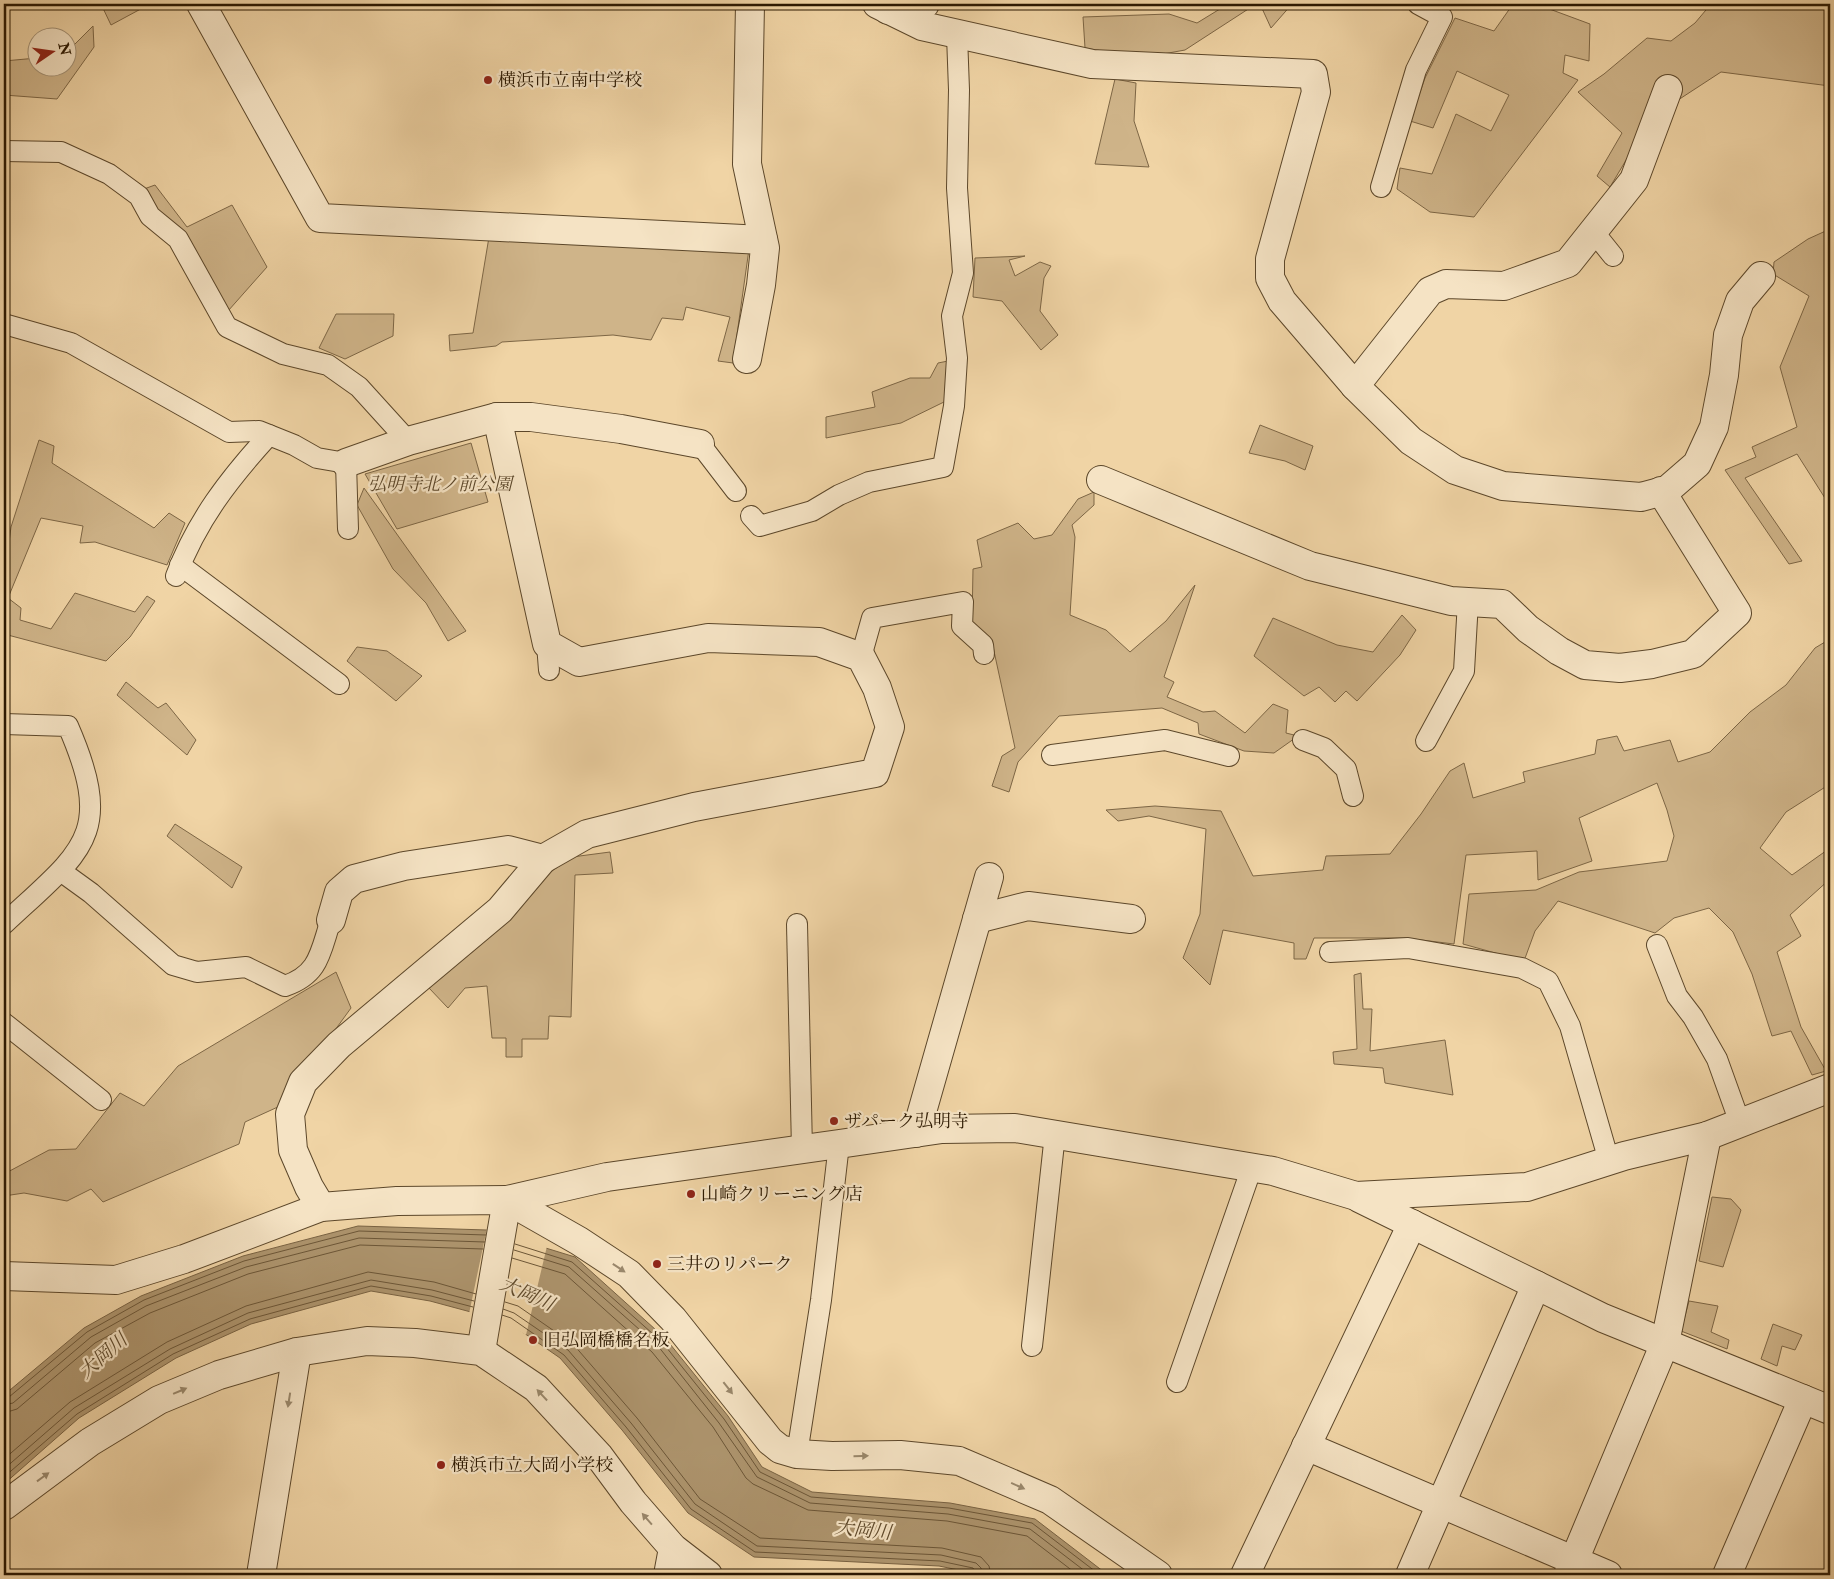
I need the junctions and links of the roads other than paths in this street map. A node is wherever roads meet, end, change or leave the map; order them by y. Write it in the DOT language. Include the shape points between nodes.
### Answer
graph roads {
  1 [pos="201,4"];
  2 [pos="750,4"];
  3 [pos="925,4"];
  4 [pos="1418,4"];
  5 [pos="882,7"];
  6 [pos="957,35"];
  7 [pos="1668,89"];
  8 [pos="4,151"];
  9 [pos="1380,187"];
  10 [pos="1593,231"];
  11 [pos="763,240"];
  12 [pos="1613,256"];
  13 [pos="1761,276"];
  14 [pos="4,324"];
  15 [pos="747,359"];
  16 [pos="1355,386"];
  17 [pos="497,417"];
  18 [pos="269,435"];
  19 [pos="408,441"];
  20 [pos="700,444"];
  21 [pos="346,463"];
  22 [pos="1101,480"];
  23 [pos="736,491"];
  24 [pos="1661,491"];
  25 [pos="752,516"];
  26 [pos="348,529"];
  27 [pos="1468,601"];
  28 [pos="547,644"];
  29 [pos="984,654"];
  30 [pos="861,657"];
  31 [pos="549,670"];
  32 [pos="339,684"];
  33 [pos="4,724"];
  34 [pos="1303,740"];
  35 [pos="1426,741"];
  36 [pos="1052,756"];
  37 [pos="1229,756"];
  38 [pos="1353,796"];
  39 [pos="544,859"];
  40 [pos="62,872"];
  41 [pos="988,877"];
  42 [pos="977,919"];
  43 [pos="1130,919"];
  44 [pos="331,920"];
  45 [pos="4,924"];
  46 [pos="797,924"];
  47 [pos="1657,945"];
  48 [pos="1330,952"];
  49 [pos="4,1023"];
  50 [pos="1830,1088"];
  51 [pos="101,1100"];
  52 [pos="1740,1123"];
  53 [pos="916,1133"];
  54 [pos="1055,1134"];
  55 [pos="1707,1136"];
  56 [pos="839,1144"];
  57 [pos="802,1149"];
  58 [pos="1609,1161"];
  59 [pos="1252,1168"];
  60 [pos="1356,1196"];
  61 [pos="507,1200"];
  62 [pos="321,1207"];
  63 [pos="1412,1224"];
  64 [pos="4,1276"];
  65 [pos="1536,1285"];
  66 [pos="1665,1343"];
  67 [pos="1032,1346"];
  68 [pos="481,1351"];
  69 [pos="297,1352"];
  70 [pos="1177,1382"];
  71 [pos="1804,1399"];
  72 [pos="1830,1410"];
  73 [pos="1306,1446"];
  74 [pos="797,1454"];
  75 [pos="1441,1504"];
  76 [pos="4,1506"];
  77 [pos="673,1548"];
  78 [pos="1571,1568"];
  79 [pos="260,1575"];
  80 [pos="668,1575"];
  81 [pos="708,1575"];
  82 [pos="1158,1575"];
  83 [pos="1245,1575"];
  84 [pos="1410,1575"];
  85 [pos="1608,1575"];
  86 [pos="1727,1575"];
  1 -- 11 [label="street" via="320,218"];
  2 -- 11 [label="street" via="747,164"];
  3 -- 5 [label="street"];
  4 -- 9 [label="lane" via="1442,17 1416,70"];
  5 -- 6 [label="street" via="922,26"];
  6 -- 16 [label="street" via="1092,64 1313,74 1316,92 1270,259 1270,278 1282,301"];
  6 -- 25 [label="lane" via="960,90 957,188 963,273 952,316 957,358 954,406 944,467 869,482 839,494 812,511 760,526"];
  7 -- 10 [label="street" via="1634,180"];
  8 -- 19 [label="lane" via="61,152 116,180 139,196 150,216 178,239 227,326 283,354 328,365 359,387"];
  10 -- 12 [label="lane"];
  10 -- 16 [label="street" via="1568,263 1504,286 1446,284 1430,291"];
  11 -- 15 [label="street" via="761,285"];
  13 -- 24 [label="street" via="1740,301 1728,335 1716,420 1697,464 1667,490"];
  14 -- 18 [label="lane" via="71,343 229,432 259,431"];
  16 -- 24 [label="street" via="1411,441 1455,470 1503,486 1641,496"];
  17 -- 19 [label="street"];
  17 -- 20 [label="street" via="531,417"];
  17 -- 28 [label="street"];
  18 -- 21 [label="lane" via="317,458"];
  18 -- 32 [label="lane" via="232,476 187,546 178,571"];
  19 -- 21 [label="street"];
  20 -- 23 [label="lane"];
  21 -- 26 [label="lane"];
  22 -- 27 [label="street" via="1310,566 1451,601"];
  24 -- 27 [label="street" via="1737,613 1693,654 1620,668 1585,665 1528,629 1502,604"];
  27 -- 35 [label="lane" via="1464,671"];
  28 -- 30 [label="street" via="579,662 708,638 819,642"];
  28 -- 31 [label="lane"];
  29 -- 30 [label="lane" via="983,645 962,626 963,602 872,618"];
  30 -- 39 [label="street" via="877,688 890,727 874,774 591,825"];
  33 -- 40 [label="lane" via="68,726 82,757 92,816 86,838"];
  34 -- 38 [label="lane" via="1324,748 1346,769"];
  36 -- 37 [label="lane" via="1165,740"];
  39 -- 44 [label="street" via="508,850 404,866 354,879 339,892"];
  39 -- 62 [label="street" via="500,910 339,1045 303,1082 290,1114 294,1150"];
  40 -- 44 [label="lane" via="173,965 197,972 246,967 285,986 301,980 314,968"];
  40 -- 45 [label="lane"];
  41 -- 42 [label="street"];
  42 -- 43 [label="street" via="1028,906"];
  42 -- 53 [label="street"];
  46 -- 57 [label="lane"];
  47 -- 52 [label="lane" via="1677,996 1717,1059"];
  48 -- 58 [label="lane" via="1408,948 1522,968 1548,981 1570,1026"];
  49 -- 51 [label="lane"];
  50 -- 52 [label="street"];
  52 -- 55 [label="street"];
  53 -- 54 [label="street" via="942,1129 1015,1128"];
  53 -- 56 [label="street"];
  54 -- 59 [label="street"];
  54 -- 67 [label="lane"];
  55 -- 58 [label="street"];
  55 -- 66 [label="street"];
  56 -- 57 [label="street"];
  56 -- 74 [label="lane" via="821,1300"];
  57 -- 61 [label="street" via="607,1177"];
  58 -- 60 [label="street" via="1528,1187"];
  59 -- 60 [label="street" via="1273,1171"];
  59 -- 70 [label="lane"];
  60 -- 63 [label="street"];
  61 -- 62 [label="street" via="397,1201"];
  61 -- 68 [label="street"];
  61 -- 74 [label="street, one-way" via="629,1274 673,1319 770,1441 780,1449"];
  62 -- 64 [label="street" via="184,1259 116,1280"];
  63 -- 65 [label="street"];
  63 -- 73 [label="street"];
  65 -- 66 [label="street" via="1603,1318"];
  65 -- 75 [label="street"];
  66 -- 71 [label="street"];
  66 -- 78 [label="street"];
  68 -- 69 [label="street" via="367,1341"];
  77 -- 68 [label="street, one-way" via="633,1502 600,1456 536,1388"];
  76 -- 69 [label="street, one-way" via="90,1442 159,1400 219,1375"];
  69 -- 79 [label="street, one-way"];
  71 -- 72 [label="street"];
  71 -- 86 [label="street"];
  73 -- 75 [label="street"];
  73 -- 83 [label="street"];
  74 -- 82 [label="street, one-way" via="900,1455 959,1462 1050,1500"];
  75 -- 78 [label="street"];
  75 -- 84 [label="street"];
  77 -- 80 [label="street"];
  77 -- 81 [label="street"];
  78 -- 85 [label="street"];
}
